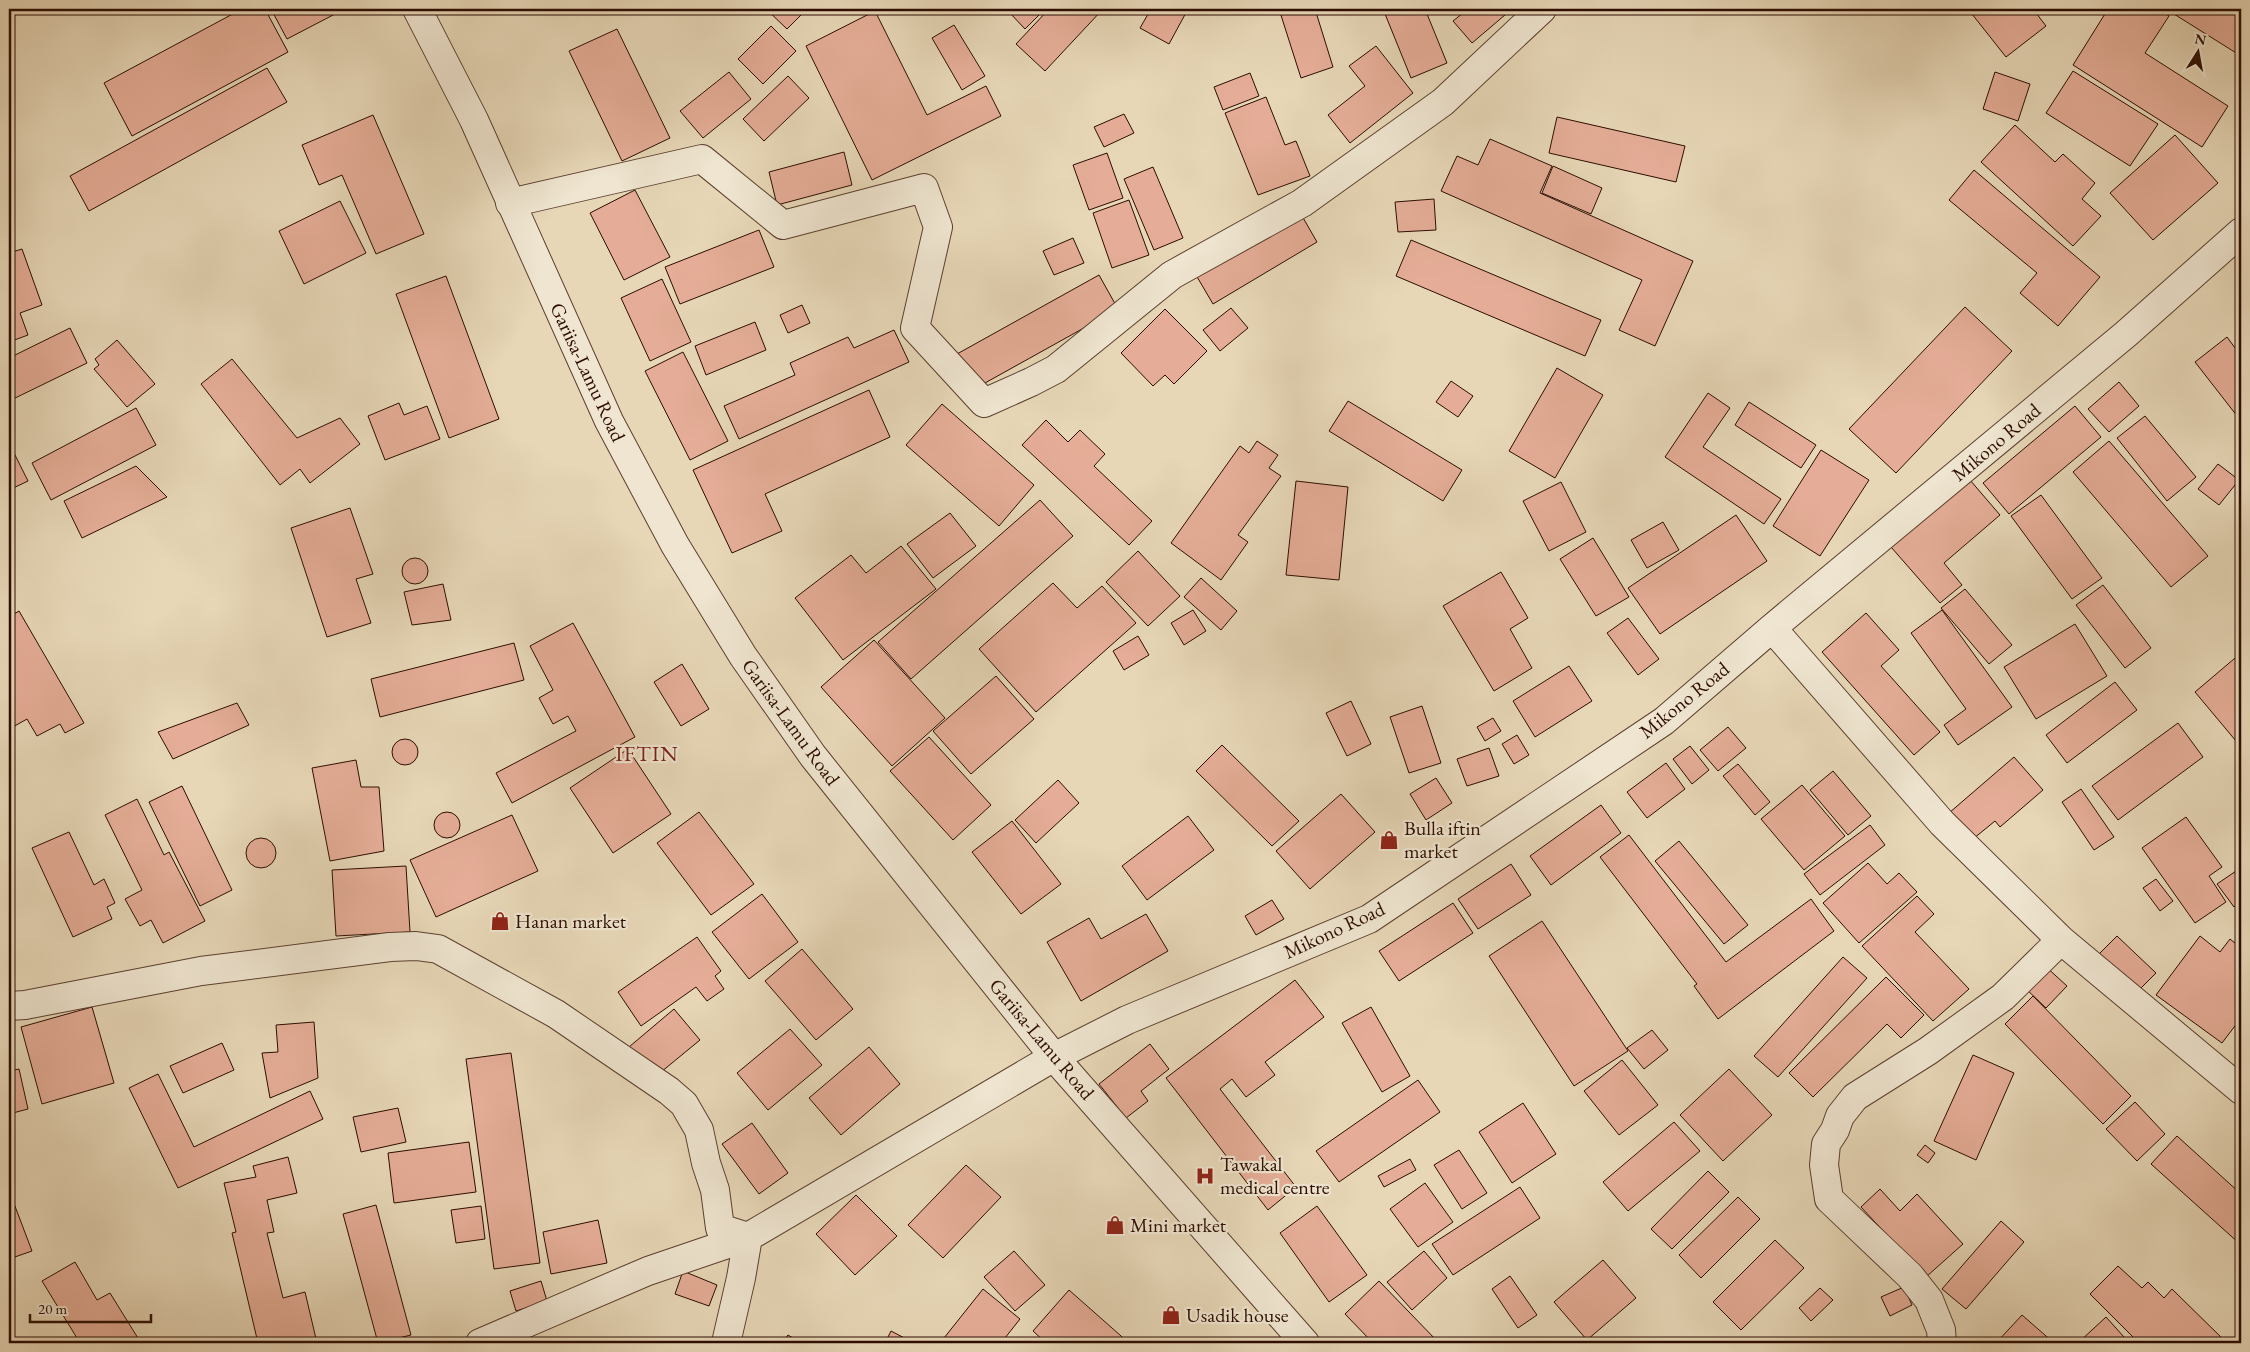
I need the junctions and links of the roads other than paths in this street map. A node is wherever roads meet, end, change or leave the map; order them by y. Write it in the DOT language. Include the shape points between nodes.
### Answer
graph roads {
  1 [pos="416,9"];
  2 [pos="1542,9"];
  3 [pos="510,203"];
  4 [pos="2241,232"];
  5 [pos="1772,628"];
  6 [pos="2061,940"];
  7 [pos="9,1006"];
  8 [pos="1054,1057"];
  9 [pos="2241,1090"];
  10 [pos="748,1237"];
  11 [pos="480,1343"];
  12 [pos="726,1343"];
  13 [pos="1305,1343"];
  14 [pos="1942,1343"];
  1 -- 3 [label="street, Gariisa-Lamu Road" via="474,120"];
  2 -- 3 [label="street" via="1443,102 1302,203 1172,275 1056,369 984,403 915,328 938,227 924,188 783,226 702,159"];
  3 -- 8 [label="street, Gariisa-Lamu Road" via="609,421 675,545 743,656 814,756"];
  4 -- 5 [label="street, Mikono Road" via="2126,334"];
  5 -- 6 [label="street" via="1942,823"];
  5 -- 8 [label="street, Mikono Road" via="1664,720 1369,919 1127,1020"];
  6 -- 9 [label="street"];
  6 -- 14 [label="street" via="2003,997 1856,1097 1840,1116 1826,1144 1824,1164 1829,1199 1910,1276 1929,1300 1941,1330"];
  7 -- 10 [label="street" via="201,971 390,947 438,948 556,1014 684,1104 699,1130 715,1190 720,1228"];
  8 -- 10 [label="street, Mikono Road"];
  8 -- 13 [label="street, Gariisa-Lamu Road"];
  10 -- 11 [label="street, Mikono Road" via="648,1271"];
  10 -- 12 [label="street"];
}
